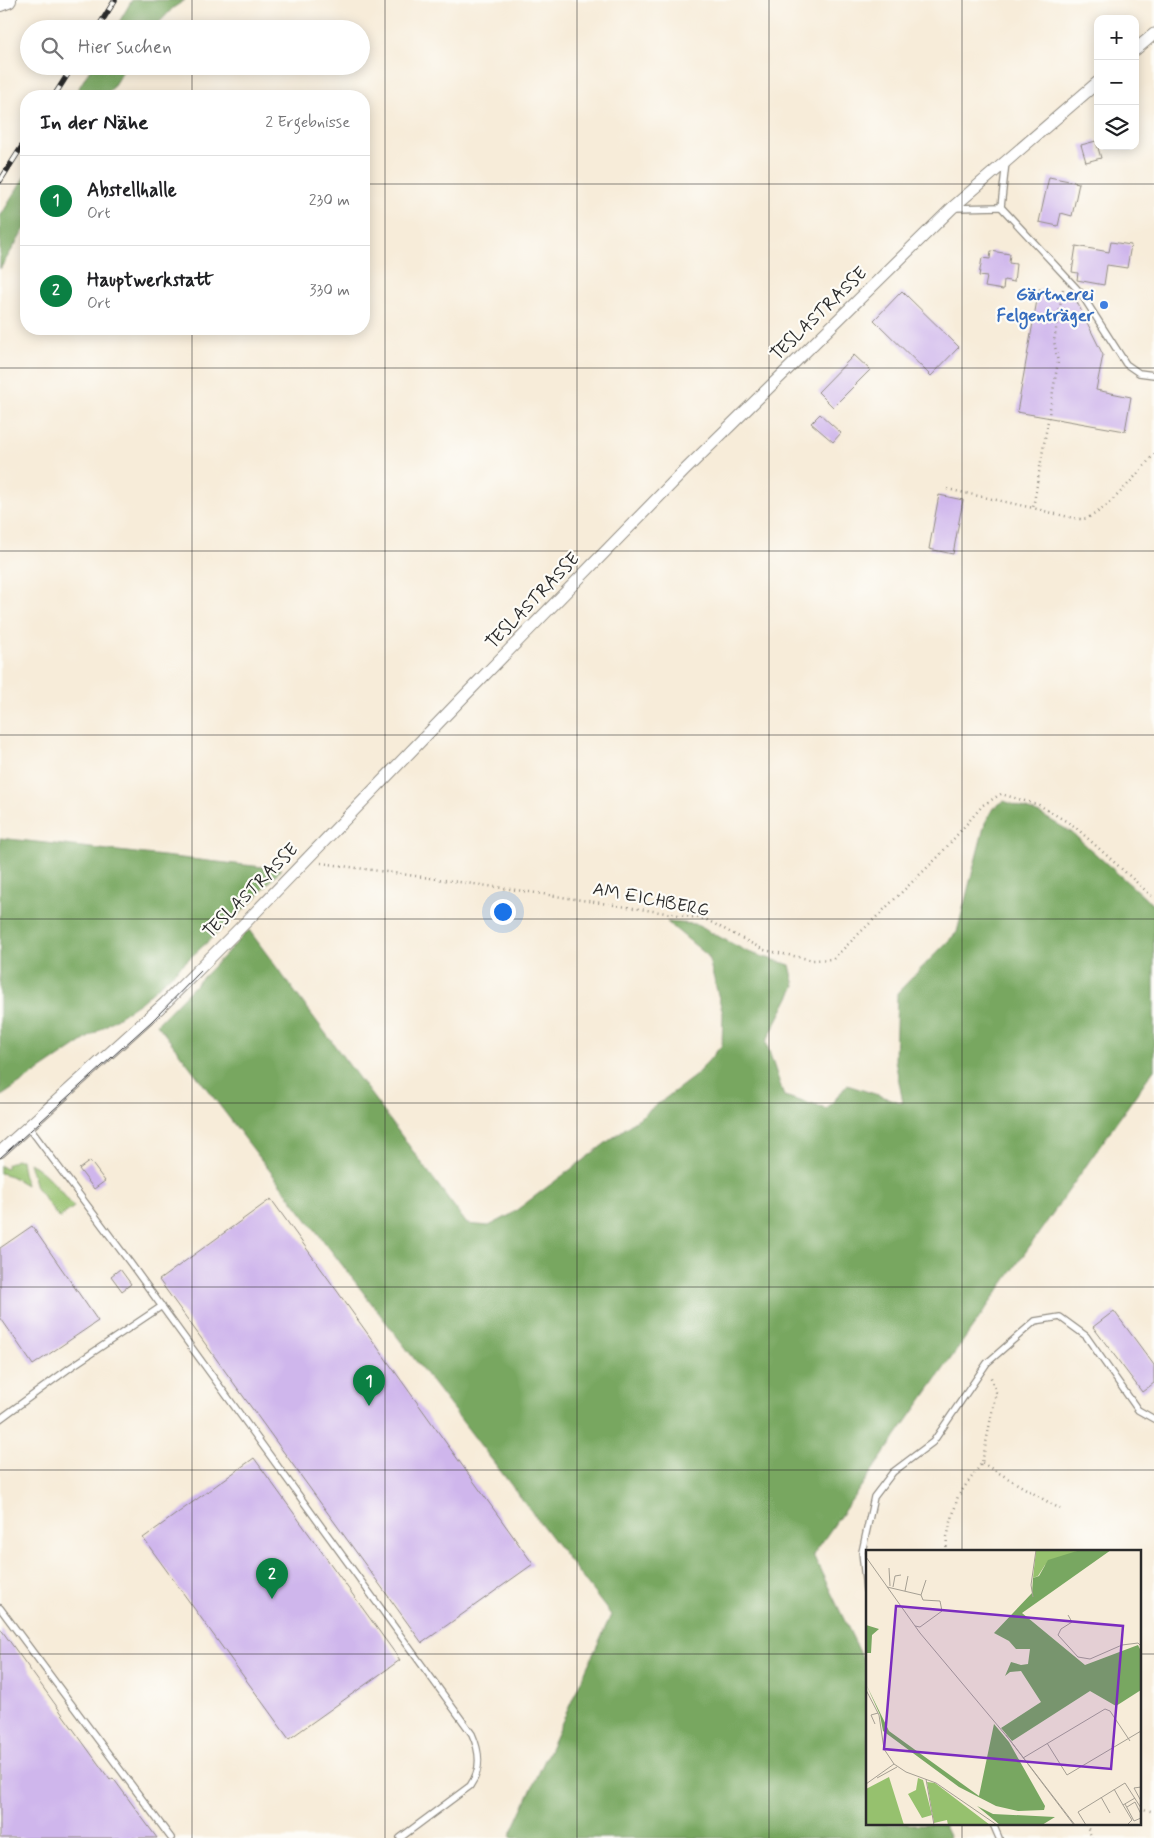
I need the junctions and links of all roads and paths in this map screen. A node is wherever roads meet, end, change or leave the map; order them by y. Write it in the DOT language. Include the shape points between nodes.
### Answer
graph roads {
  1 [pos="8,0"];
  2 [pos="0,3"];
  3 [pos="1154,34"];
  4 [pos="1139,47"];
  5 [pos="1094,85"];
  6 [pos="1006,160"];
  7 [pos="952,208"];
  8 [pos="1001,208"];
  9 [pos="1065,276"];
  10 [pos="1154,375"];
  11 [pos="1154,454"];
  12 [pos="947,489"];
  13 [pos="1033,508"];
  14 [pos="305,861"];
  15 [pos="1154,898"];
  16 [pos="28,1126"];
  17 [pos="0,1152"];
  18 [pos="162,1306"];
  19 [pos="987,1363"];
  20 [pos="0,1419"];
  21 [pos="1154,1420"];
  22 [pos="982,1463"];
  23 [pos="1060,1509"];
  24 [pos="946,1550"];
  25 [pos="866,1590"];
  26 [pos="0,1608"];
  27 [pos="994,1826"];
  28 [pos="1087,1826"];
  29 [pos="170,1838"];
  30 [pos="400,1838"];
  31 [pos="999,1838"];
  32 [pos="1092,1838"];
  1 -- 2 [label="main road"];
  3 -- 4 [label="street"];
  5 -- 6 [label="street, TESLASTRASSE"];
  6 -- 7 [label="street, TESLASTRASSE"];
  6 -- 8 [label="lane"];
  7 -- 8 [label="lane"];
  7 -- 14 [label="street, TESLASTRASSE" via="677,478"];
  8 -- 9 [label="lane"];
  9 -- 10 [label="lane" via="1080,292 1126,364 1139,373"];
  9 -- 13 [label="path" via="1054,341 1058,362"];
  11 -- 13 [label="path" via="1100,511 1082,520"];
  12 -- 13 [label="path"];
  14 -- 15 [label="path, AM EICHBERG" via="705,919 764,950 813,960 833,959 938,857 983,805 1001,794 1039,805 1074,826"];
  14 -- 16 [label="street, TESLASTRASSE" via="165,1003"];
  16 -- 17 [label="street, TESLASTRASSE"];
  16 -- 18 [label="lane"];
  18 -- 20 [label="lane"];
  18 -- 30 [label="lane" via="472,1734 478,1765 475,1779"];
  19 -- 21 [label="lane" via="1034,1322 1060,1317 1086,1336 1138,1410"];
  19 -- 22 [label="path" via="996,1392"];
  19 -- 25 [label="lane" via="933,1442 892,1472 874,1497 862,1552"];
  22 -- 23 [label="path"];
  22 -- 24 [label="path" via="958,1496 946,1537"];
  26 -- 29 [label="lane"];
  27 -- 31 [label="lane"];
  28 -- 32 [label="path"];
}
